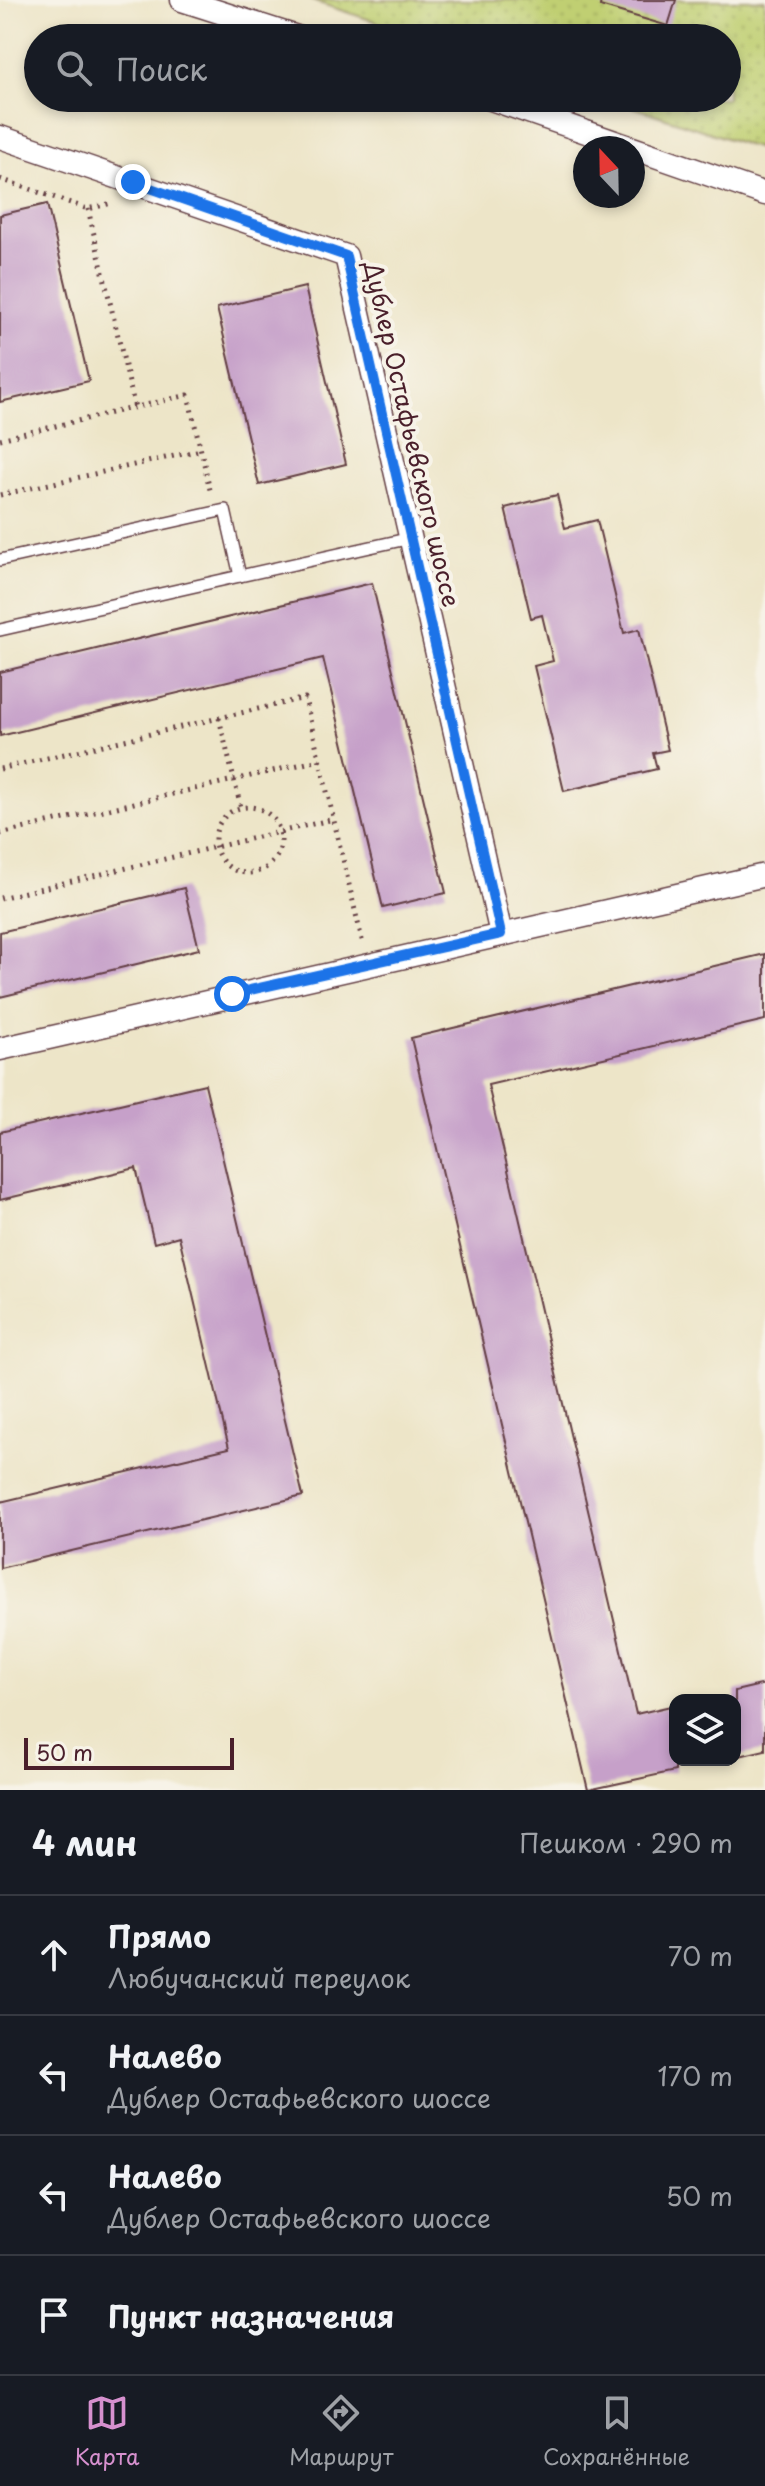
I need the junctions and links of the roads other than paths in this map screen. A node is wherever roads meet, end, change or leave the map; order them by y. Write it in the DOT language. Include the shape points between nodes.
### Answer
graph roads {
  1 [pos="182,0"];
  2 [pos="257,24"];
  3 [pos="528,112"];
  4 [pos="0,137"];
  5 [pos="765,194"];
  6 [pos="411,538"];
  7 [pos="0,560"];
  8 [pos="240,576"];
  9 [pos="0,630"];
  10 [pos="765,875"];
  11 [pos="501,934"];
  12 [pos="0,1049"];
  1 -- 2 [label="street"];
  3 -- 5 [label="street"];
  4 -- 6 [label="street, Дублер Остафьевского шоссе" via="346,256"];
  6 -- 8 [label="lane"];
  6 -- 11 [label="street, Дублер Остафьевского шоссе"];
  7 -- 8 [label="lane" via="225,510"];
  8 -- 9 [label="lane"];
  10 -- 11 [label="street"];
  11 -- 12 [label="street"];
}
